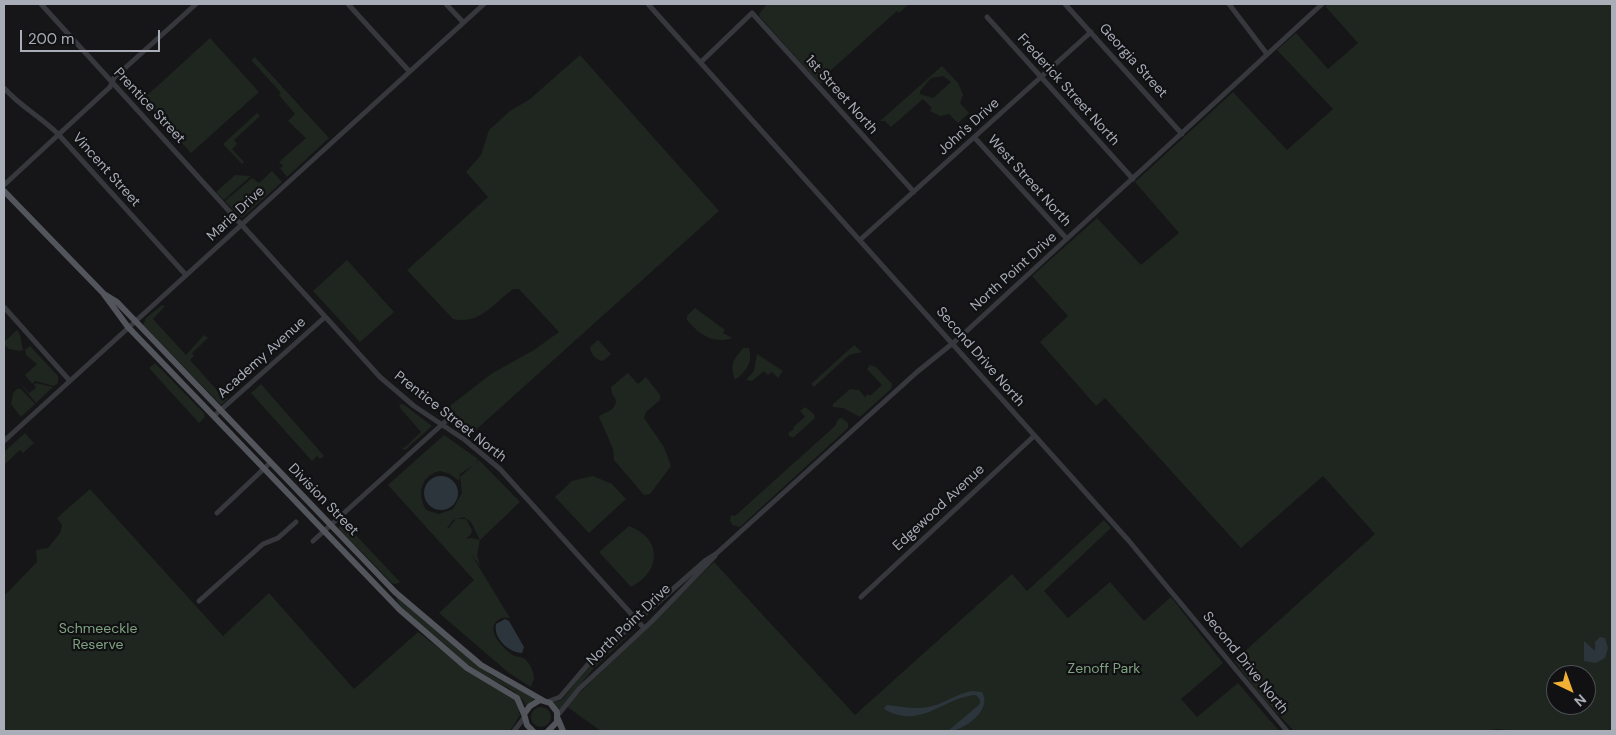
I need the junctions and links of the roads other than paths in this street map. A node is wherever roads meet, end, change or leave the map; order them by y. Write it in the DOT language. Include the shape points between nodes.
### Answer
graph roads {
  1 [pos="41,4"];
  2 [pos="196,4"];
  3 [pos="348,4"];
  4 [pos="446,4"];
  5 [pos="484,4"];
  6 [pos="648,4"];
  7 [pos="1065,4"];
  8 [pos="1229,4"];
  9 [pos="1322,4"];
  10 [pos="987,17"];
  11 [pos="463,22"];
  12 [pos="1091,32"];
  13 [pos="1268,54"];
  14 [pos="701,62"];
  15 [pos="409,71"];
  16 [pos="1042,77"];
  17 [pos="113,82"];
  18 [pos="4,88"];
  19 [pos="58,134"];
  20 [pos="1182,134"];
  21 [pos="974,137"];
  22 [pos="1132,179"];
  23 [pos="4,186"];
  24 [pos="4,191"];
  25 [pos="914,192"];
  26 [pos="241,224"];
  27 [pos="861,239"];
  28 [pos="1067,239"];
  29 [pos="186,275"];
  30 [pos="103,294"];
  31 [pos="4,307"];
  32 [pos="325,317"];
  33 [pos="135,322"];
  34 [pos="128,328"];
  35 [pos="952,343"];
  36 [pos="70,381"];
  37 [pos="220,411"];
  38 [pos="214,416"];
  39 [pos="447,420"];
  40 [pos="442,425"];
  41 [pos="1034,436"];
  42 [pos="4,441"];
  43 [pos="270,463"];
  44 [pos="263,469"];
  45 [pos="217,513"];
  46 [pos="296,522"];
  47 [pos="330,526"];
  48 [pos="323,532"];
  49 [pos="313,541"];
  50 [pos="717,553"];
  51 [pos="861,597"];
  52 [pos="199,601"];
  53 [pos="638,622"];
  54 [pos="644,628"];
  55 [pos="546,701"];
  56 [pos="524,716"];
  57 [pos="558,717"];
  58 [pos="514,731"];
  59 [pos="533,731"];
  60 [pos="548,731"];
  61 [pos="563,731"];
  62 [pos="1287,731"];
  1 -- 17 [label="street, Prentice Street"];
  2 -- 17 [label="street"];
  3 -- 15 [label="street"];
  4 -- 11 [label="street"];
  5 -- 11 [label="street, Maria Drive"];
  6 -- 14 [label="street, Second Drive North"];
  7 -- 12 [label="street, Georgia Street"];
  8 -- 13 [label="street"];
  9 -- 13 [label="street, North Point Drive"];
  10 -- 16 [label="street, Frederick Street North"];
  11 -- 15 [label="street, Maria Drive"];
  12 -- 16 [label="street, John's Drive"];
  12 -- 20 [label="street, Georgia Street"];
  13 -- 20 [label="street, North Point Drive"];
  14 -- 25 [label="street, 1st Street North" via="752,13"];
  14 -- 27 [label="street, Second Drive North"];
  15 -- 26 [label="street, Maria Drive"];
  16 -- 21 [label="street, John's Drive"];
  16 -- 22 [label="street, Frederick Street North"];
  17 -- 19 [label="street"];
  17 -- 26 [label="street, Prentice Street"];
  18 -- 19 [label="street, Vincent Street" via="22,107"];
  19 -- 23 [label="street"];
  19 -- 29 [label="street, Vincent Street"];
  20 -- 22 [label="street, North Point Drive"];
  21 -- 25 [label="street, John's Drive"];
  21 -- 28 [label="street, West Street North"];
  22 -- 28 [label="street, North Point Drive"];
  24 -- 30 [label="main road, Division Street"];
  25 -- 27 [label="street, John's Drive"];
  26 -- 29 [label="street, Maria Drive"];
  26 -- 32 [label="street, Prentice Street North"];
  27 -- 35 [label="street, Second Drive North"];
  28 -- 35 [label="street, North Point Drive"];
  29 -- 33 [label="street, Maria Drive"];
  30 -- 33 [label="main road, Division Street" via="116,302"];
  30 -- 34 [label="main road, Division Street"];
  31 -- 36 [label="street"];
  32 -- 37 [label="street, Academy Avenue"];
  32 -- 40 [label="street, Prentice Street North" via="388,385"];
  33 -- 34 [label="street, Maria Drive"];
  33 -- 37 [label="main road, Division Street"];
  34 -- 36 [label="street, Maria Drive"];
  34 -- 38 [label="main road, Division Street"];
  35 -- 41 [label="street, Second Drive North"];
  35 -- 50 [label="street, North Point Drive"];
  36 -- 42 [label="street, Maria Drive"];
  37 -- 38 [label="street, Academy Avenue"];
  37 -- 43 [label="main road, Division Street"];
  38 -- 44 [label="main road, Division Street"];
  39 -- 40 [label="street"];
  40 -- 47 [label="street"];
  40 -- 53 [label="street, Prentice Street North" via="500,469"];
  41 -- 51 [label="street, Edgewood Avenue"];
  41 -- 62 [label="street, Second Drive North" via="1152,566"];
  43 -- 44 [label="street"];
  43 -- 47 [label="main road, Division Street"];
  44 -- 45 [label="street"];
  44 -- 48 [label="main road, Division Street"];
  46 -- 52 [label="street" via="276,539 263,544"];
  47 -- 48 [label="street"];
  47 -- 55 [label="main road, Division Street" via="395,592 481,665"];
  48 -- 49 [label="street"];
  48 -- 56 [label="main road, Division Street" via="431,638 477,675 517,698"];
  50 -- 53 [label="street, North Point Drive"];
  50 -- 54 [label="street, North Point Drive"];
  53 -- 54 [label="street, Prentice Street North"];
  53 -- 55 [label="street, North Point Drive" via="589,663 560,696"];
  54 -- 57 [label="street, North Point Drive" via="578,689"];
  55 -- 56 [label="main road" via="532,703"];
  55 -- 57 [label="main road"];
  56 -- 58 [label="street"];
  56 -- 59 [label="main road, Division Street"];
  57 -- 60 [label="main road"];
  57 -- 61 [label="main road"];
}
